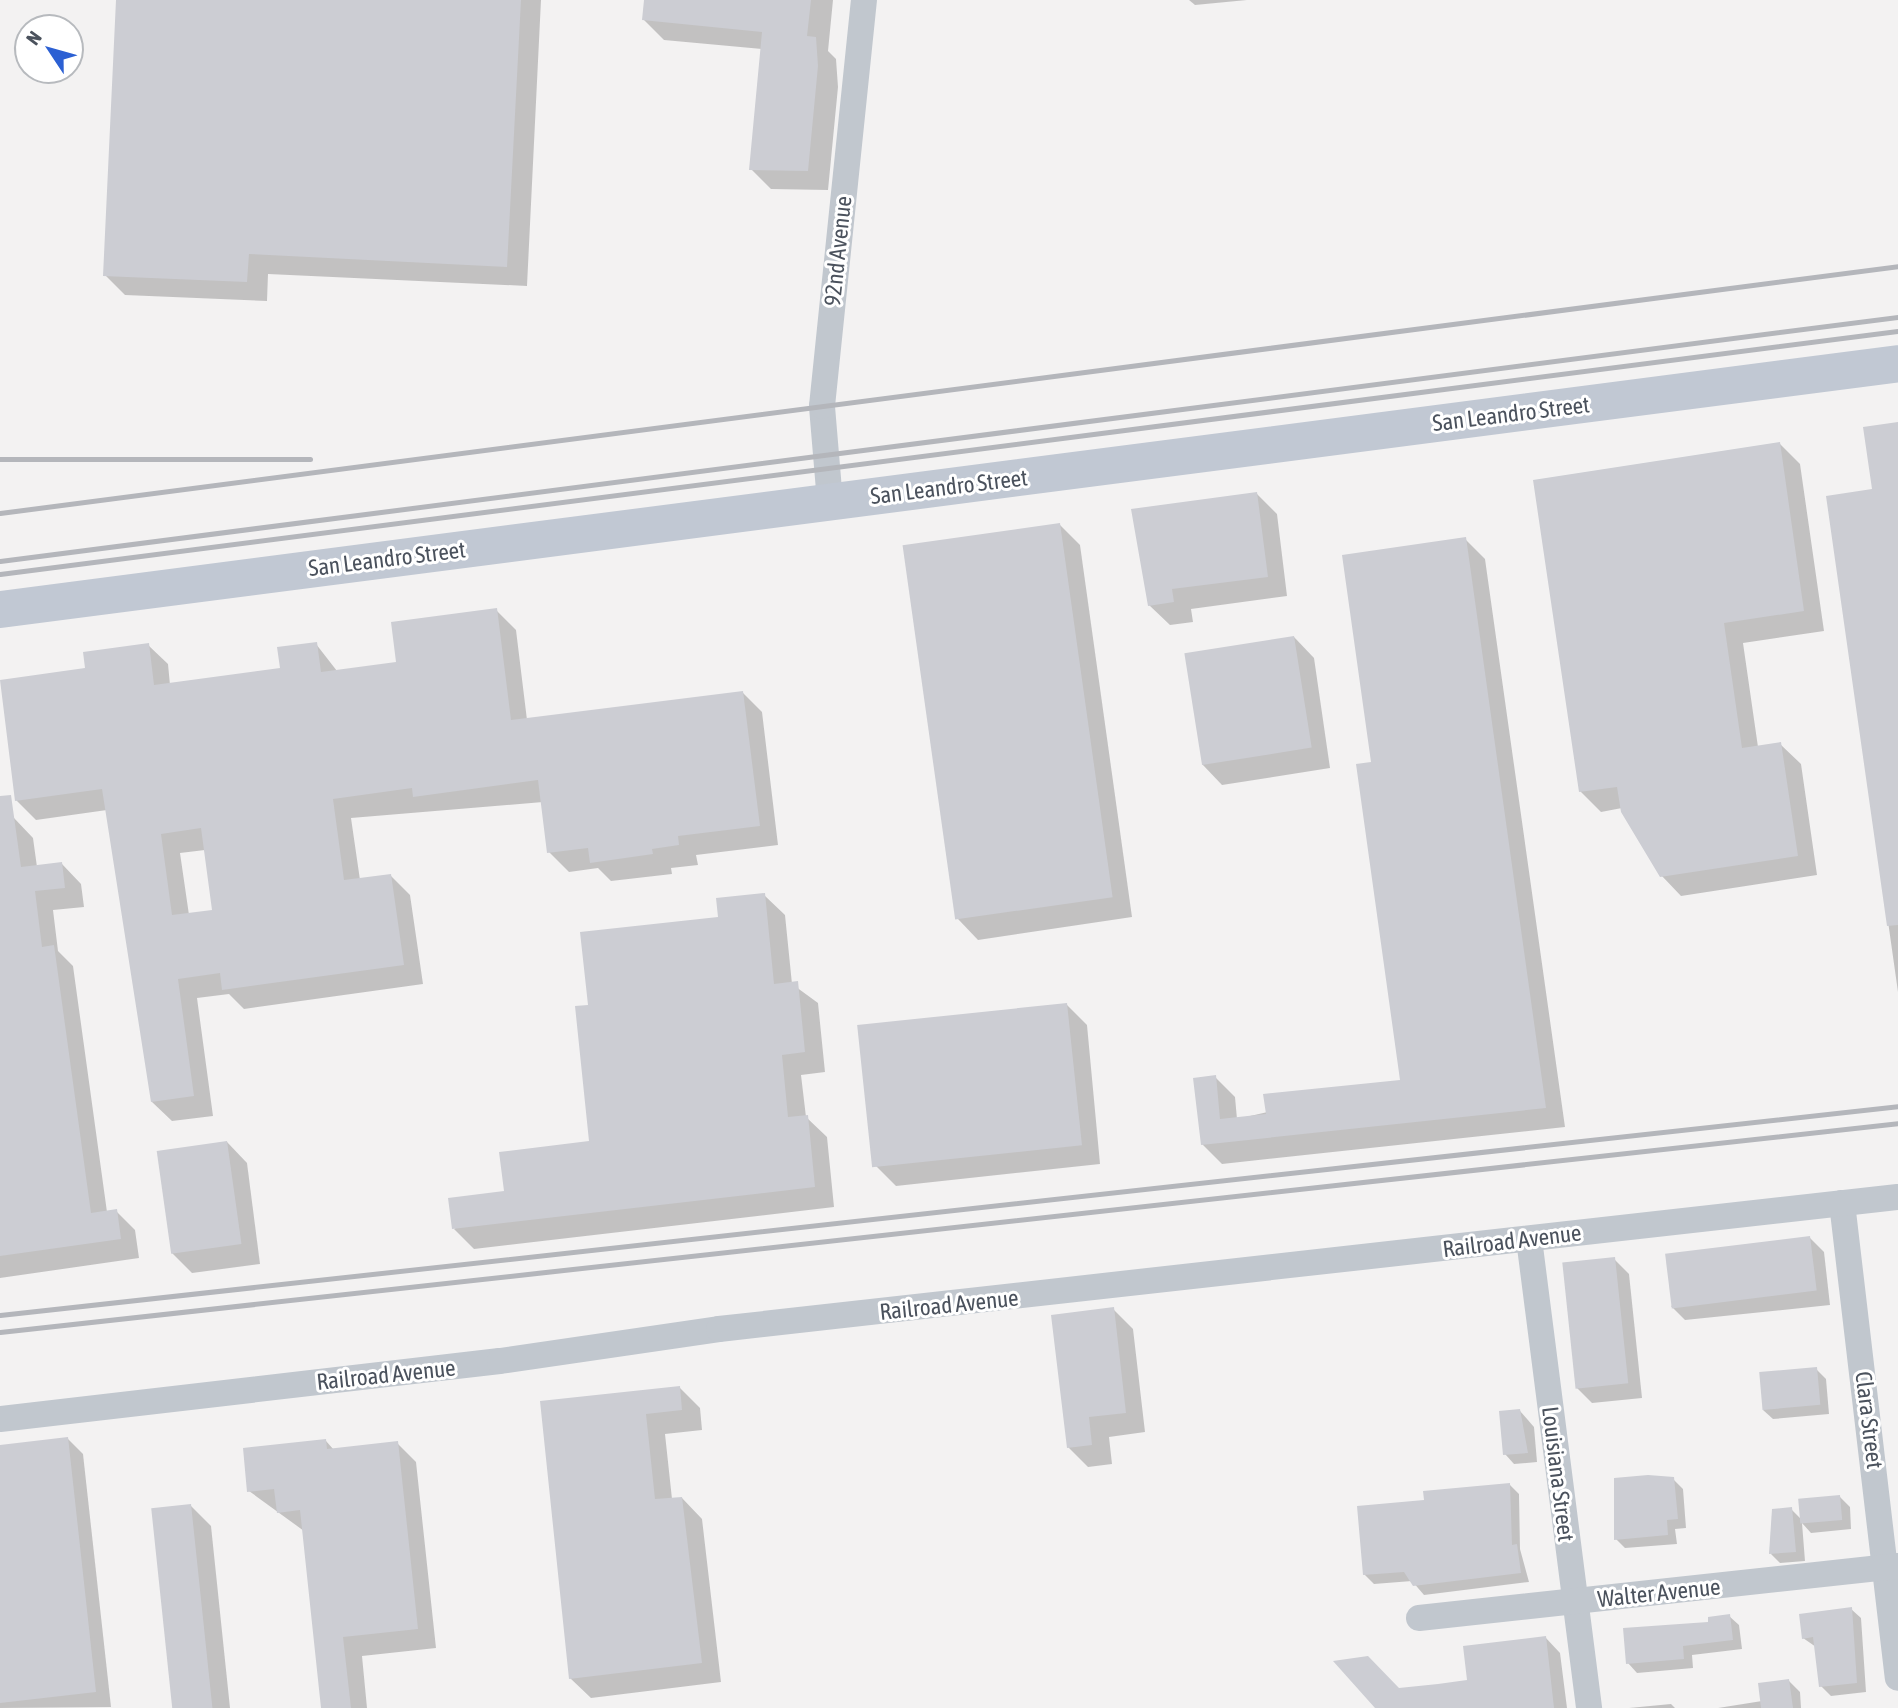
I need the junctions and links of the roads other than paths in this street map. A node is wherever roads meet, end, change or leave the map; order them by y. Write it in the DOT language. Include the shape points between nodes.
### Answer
graph roads {
  1 [pos="864,0"];
  2 [pos="1898,363"];
  3 [pos="830,502"];
  4 [pos="0,609"];
  5 [pos="1898,1197"];
  6 [pos="1842,1203"];
  7 [pos="1530,1239"];
  8 [pos="0,1419"];
  9 [pos="1892,1567"];
  10 [pos="1575,1602"];
  11 [pos="1419,1618"];
  12 [pos="1898,1678"];
  13 [pos="1589,1708"];
  1 -- 3 [label="street, 92nd Avenue" via="822,406"];
  2 -- 3 [label="main road, San Leandro Street"];
  3 -- 4 [label="main road, San Leandro Street"];
  5 -- 6 [label="street, Railroad Avenue"];
  6 -- 7 [label="street, Railroad Avenue"];
  6 -- 9 [label="street, Clara Street"];
  7 -- 8 [label="street, Railroad Avenue" via="719,1329 500,1362"];
  7 -- 10 [label="street, Louisiana Street"];
  9 -- 10 [label="street, Walter Avenue"];
  9 -- 12 [label="street, Clara Street"];
  10 -- 11 [label="street, Walter Avenue"];
  10 -- 13 [label="street, Louisiana Street"];
}
